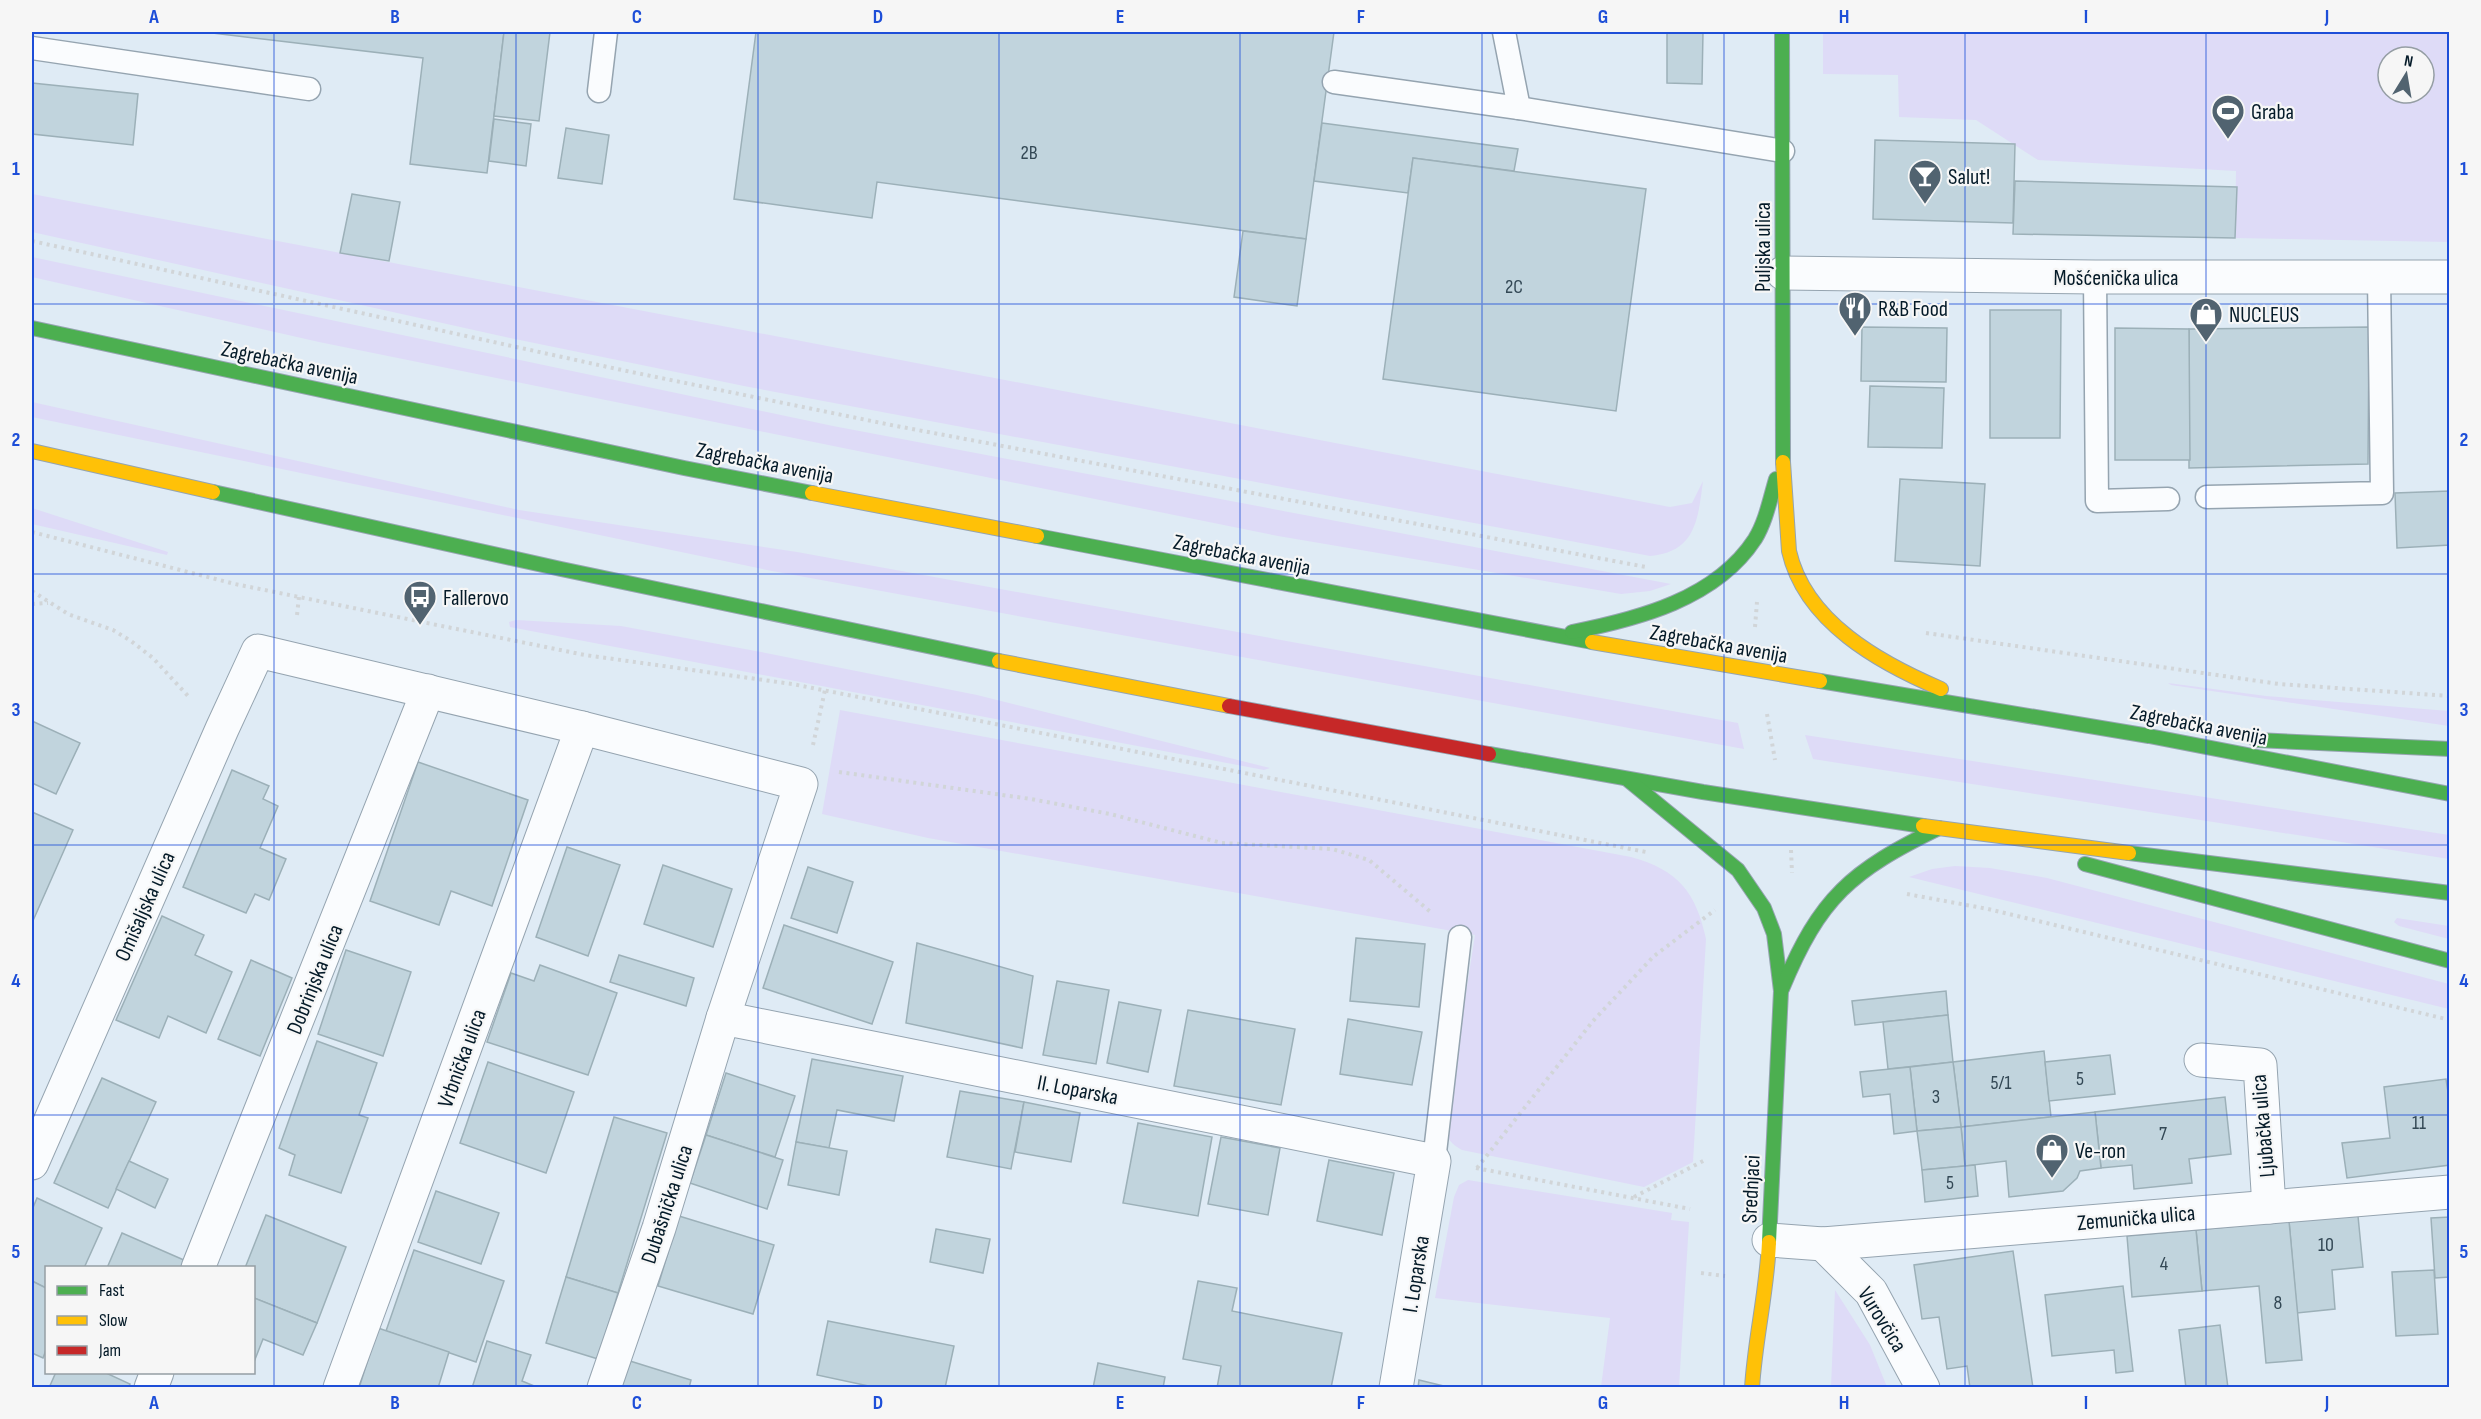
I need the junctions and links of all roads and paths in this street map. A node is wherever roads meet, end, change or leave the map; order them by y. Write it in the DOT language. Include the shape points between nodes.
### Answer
graph roads {
  1 [pos="606,32"];
  2 [pos="1504,32"];
  3 [pos="1782,32"];
  4 [pos="32,48"];
  5 [pos="1334,82"];
  6 [pos="309,89"];
  7 [pos="599,91"];
  8 [pos="1519,108"];
  9 [pos="1782,151"];
  10 [pos="32,241"];
  11 [pos="1783,273"];
  12 [pos="2095,277"];
  13 [pos="2379,277"];
  14 [pos="2450,277"];
  15 [pos="32,328"];
  16 [pos="32,451"];
  17 [pos="1781,462"];
  18 [pos="2207,497"];
  19 [pos="2168,499"];
  20 [pos="32,532"];
  21 [pos="1648,567"];
  22 [pos="32,591"];
  23 [pos="1757,602"];
  24 [pos="48,603"];
  25 [pos="32,604"];
  26 [pos="1920,632"];
  27 [pos="1554,636"];
  28 [pos="1754,636"];
  29 [pos="825,690"];
  30 [pos="428,691"];
  31 [pos="2450,696"];
  32 [pos="1985,707"];
  33 [pos="1767,714"];
  34 [pos="582,728"];
  35 [pos="222,729"];
  36 [pos="815,736"];
  37 [pos="2150,736"];
  38 [pos="2450,749"];
  39 [pos="1774,756"];
  40 [pos="830,770"];
  41 [pos="1625,778"];
  42 [pos="2450,794"];
  43 [pos="1939,828"];
  44 [pos="1958,831"];
  45 [pos="1790,845"];
  46 [pos="1656,854"];
  47 [pos="1792,873"];
  48 [pos="2450,893"];
  49 [pos="1903,894"];
  50 [pos="1719,908"];
  51 [pos="1460,937"];
  52 [pos="2450,961"];
  53 [pos="1781,991"];
  54 [pos="723,1018"];
  55 [pos="2450,1020"];
  56 [pos="2201,1060"];
  57 [pos="1705,1160"];
  58 [pos="1434,1161"];
  59 [pos="32,1163"];
  60 [pos="1477,1168"];
  61 [pos="2450,1191"];
  62 [pos="1633,1198"];
  63 [pos="2269,1207"];
  64 [pos="1690,1209"];
  65 [pos="1769,1240"];
  66 [pos="1823,1244"];
  67 [pos="199,1266"];
  68 [pos="1701,1273"];
  69 [pos="1731,1277"];
  70 [pos="340,1388"];
  71 [pos="604,1388"];
  72 [pos="1396,1388"];
  73 [pos="1752,1388"];
  74 [pos="1923,1388"];
  1 -- 7 [label="lane"];
  2 -- 8 [label="lane"];
  3 -- 9 [label="main road, Puljska ulica"];
  4 -- 6 [label="lane"];
  5 -- 8 [label="lane"];
  8 -- 9 [label="lane"];
  9 -- 11 [label="main road, Puljska ulica"];
  10 -- 21 [label="path" via="868,420"];
  11 -- 12 [label="street, Mošćenička ulica"];
  11 -- 17 [label="main road, Puljska ulica"];
  12 -- 13 [label="street, Mošćenička ulica"];
  12 -- 19 [label="lane" via="2097,501"];
  13 -- 14 [label="street, Mošćenička ulica"];
  13 -- 18 [label="lane" via="2382,493"];
  15 -- 27 [label="main road, Zagrebačka avenija" via="684,468"];
  16 -- 41 [label="main road" via="380,530 1133,689"];
  17 -- 27 [label="main road" via="1756,538 1745,555 1721,575 1692,594 1644,615"];
  17 -- 32 [label="main road" via="1794,569 1832,623 1873,654 1918,680"];
  20 -- 29 [label="path" via="235,584 574,652"];
  22 -- 24 [label="path"];
  23 -- 28 [label="path"];
  24 -- 25 [label="path"];
  24 -- 35 [label="path" via="131,640"];
  26 -- 31 [label="path" via="2278,684"];
  27 -- 32 [label="main road, Zagrebačka avenija"];
  29 -- 36 [label="path"];
  29 -- 46 [label="path"];
  30 -- 34 [label="street"];
  30 -- 35 [label="street, Omišaljska ulica" via="258,651"];
  30 -- 67 [label="street, Dobrinjska ulica"];
  32 -- 37 [label="main road, Zagrebačka avenija"];
  33 -- 39 [label="path"];
  34 -- 54 [label="street, Dubašnička ulica" via="801,784"];
  34 -- 70 [label="street, Vrbnička ulica"];
  35 -- 59 [label="street, Omišaljska ulica"];
  37 -- 38 [label="main road"];
  37 -- 42 [label="main road, Zagrebačka avenija"];
  40 -- 51 [label="path" via="1065,805 1222,843 1332,849 1369,860"];
  41 -- 43 [label="main road"];
  41 -- 53 [label="main road" via="1738,870 1753,890 1774,934"];
  43 -- 44 [label="main road"];
  43 -- 53 [label="main road" via="1890,852 1827,905 1800,946"];
  44 -- 48 [label="main road"];
  44 -- 52 [label="main road"];
  45 -- 47 [label="path"];
  49 -- 55 [label="path" via="1988,909"];
  50 -- 60 [label="path" via="1654,957 1593,1021"];
  51 -- 58 [label="lane"];
  53 -- 65 [label="main road, Srednjaci"];
  54 -- 58 [label="street, II. Loparska"];
  54 -- 71 [label="street, Dubašnička ulica" via="659,1228"];
  56 -- 63 [label="street, Ljubačka ulica" via="2260,1065"];
  57 -- 62 [label="path"];
  58 -- 60 [label="path"];
  58 -- 72 [label="street, I. Loparska"];
  60 -- 62 [label="path"];
  61 -- 63 [label="street, Zemunička ulica"];
  62 -- 64 [label="path"];
  63 -- 66 [label="street, Zemunička ulica"];
  65 -- 66 [label="street"];
  65 -- 73 [label="main road, Srednjaci"];
  66 -- 74 [label="street, Vurovčica" via="1871,1292"];
  68 -- 69 [label="path"];
}
